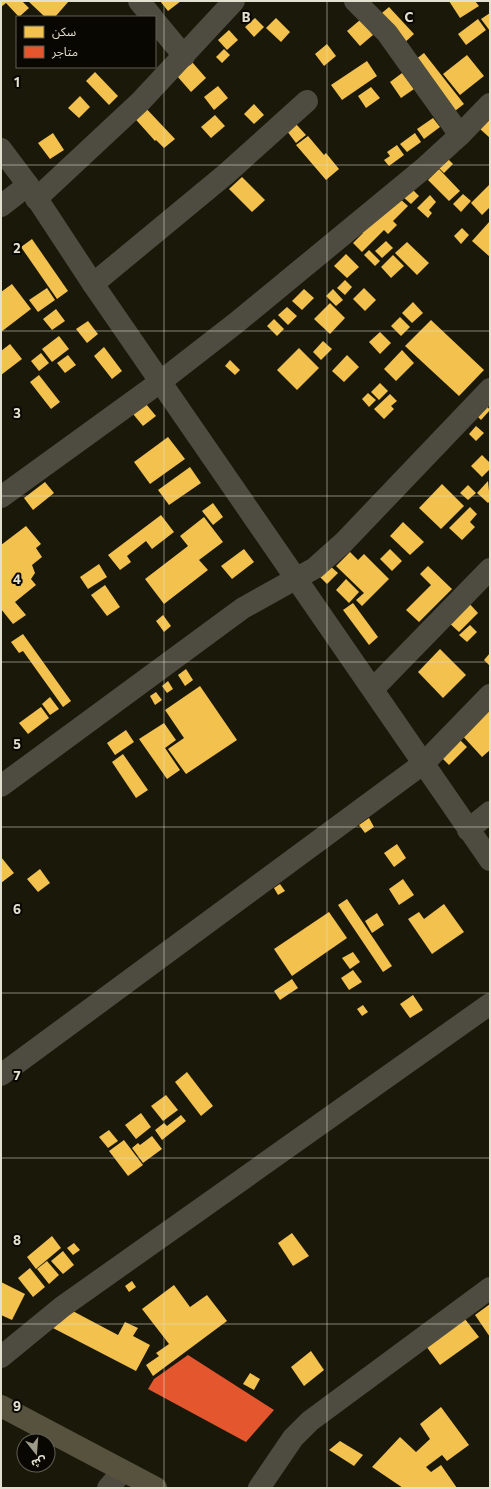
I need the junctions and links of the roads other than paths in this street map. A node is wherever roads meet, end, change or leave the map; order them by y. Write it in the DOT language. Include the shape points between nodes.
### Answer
graph roads {
  1 [pos="139,1"];
  2 [pos="234,1"];
  3 [pos="355,1"];
  4 [pos="151,16"];
  5 [pos="156,22"];
  6 [pos="184,56"];
  7 [pos="307,101"];
  8 [pos="490,104"];
  9 [pos="460,135"];
  10 [pos="1,149"];
  11 [pos="32,192"];
  12 [pos="1,206"];
  13 [pos="93,284"];
  14 [pos="160,382"];
  15 [pos="490,389"];
  16 [pos="1,497"];
  17 [pos="490,569"];
  18 [pos="296,579"];
  19 [pos="373,689"];
  20 [pos="490,695"];
  21 [pos="424,763"];
  22 [pos="1,786"];
  23 [pos="490,812"];
  24 [pos="468,830"];
  25 [pos="490,860"];
  26 [pos="490,1004"];
  27 [pos="1,1074"];
  28 [pos="490,1288"];
  29 [pos="1,1357"];
  30 [pos="1,1406"];
  31 [pos="123,1470"];
  32 [pos="108,1488"];
  33 [pos="156,1488"];
  34 [pos="258,1488"];
  1 -- 4 [label="street"];
  2 -- 6 [label="street"];
  3 -- 9 [label="street" via="387,33"];
  5 -- 6 [label="street"];
  6 -- 11 [label="street" via="113,128"];
  7 -- 13 [label="street" via="226,174"];
  8 -- 9 [label="street"];
  9 -- 14 [label="street" via="326,249"];
  10 -- 11 [label="street"];
  11 -- 12 [label="street"];
  11 -- 13 [label="street"];
  13 -- 14 [label="street"];
  14 -- 16 [label="street"];
  14 -- 18 [label="street"];
  15 -- 18 [label="street" via="344,542 315,568"];
  17 -- 19 [label="street"];
  18 -- 19 [label="street"];
  18 -- 22 [label="street" via="243,608"];
  19 -- 21 [label="street"];
  20 -- 21 [label="street"];
  21 -- 24 [label="street"];
  21 -- 27 [label="street"];
  23 -- 24 [label="street"];
  24 -- 25 [label="street"];
  26 -- 29 [label="street" via="68,1303"];
  28 -- 34 [label="street" via="310,1421 293,1438"];
  30 -- 31 [label="highway"];
  31 -- 32 [label="street"];
  31 -- 33 [label="highway"];
}
